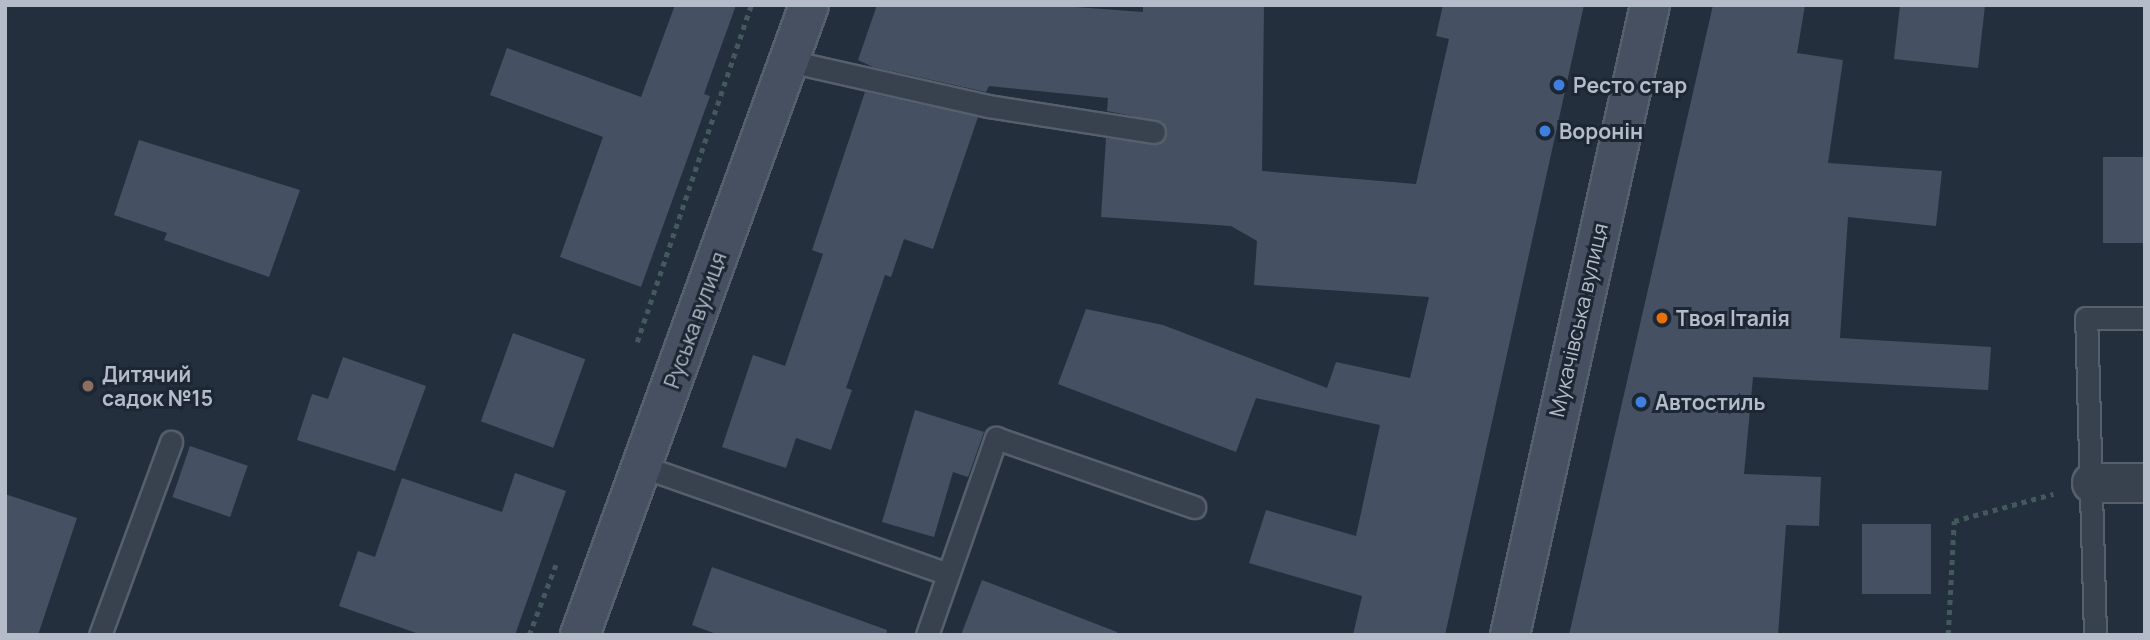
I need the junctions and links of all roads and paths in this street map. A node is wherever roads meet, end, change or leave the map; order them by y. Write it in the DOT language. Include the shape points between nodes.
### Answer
graph roads {
  1 [pos="751,5"];
  2 [pos="809,5"];
  3 [pos="1650,5"];
  4 [pos="789,61"];
  5 [pos="1154,132"];
  6 [pos="2145,318"];
  7 [pos="632,355"];
  8 [pos="171,442"];
  9 [pos="641,466"];
  10 [pos="2092,483"];
  11 [pos="2145,483"];
  12 [pos="1194,507"];
  13 [pos="559,556"];
  14 [pos="948,574"];
  15 [pos="100,635"];
  16 [pos="529,635"];
  17 [pos="580,635"];
  18 [pos="927,635"];
  19 [pos="1510,635"];
  20 [pos="1948,635"];
  21 [pos="2095,635"];
  1 -- 7 [label="path"];
  2 -- 4 [label="main road, Руська вулиця"];
  3 -- 19 [label="main road, Мукачівська вулиця"];
  4 -- 5 [label="lane" via="988,106"];
  4 -- 9 [label="main road, Руська вулиця"];
  6 -- 10 [label="lane" via="2086,318"];
  8 -- 15 [label="lane"];
  9 -- 14 [label="lane"];
  9 -- 17 [label="main road, Руська вулиця"];
  10 -- 11 [label="street"];
  10 -- 20 [label="path" via="1954,521"];
  10 -- 21 [label="lane"];
  12 -- 14 [label="lane" via="996,438"];
  13 -- 16 [label="path"];
  14 -- 18 [label="lane"];
}
